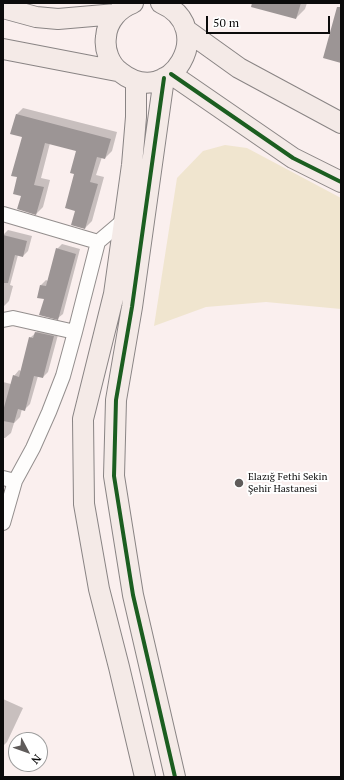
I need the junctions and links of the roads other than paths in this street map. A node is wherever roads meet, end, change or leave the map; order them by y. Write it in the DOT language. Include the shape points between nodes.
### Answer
graph roads {
  1 [pos="133,3"];
  2 [pos="161,3"];
  3 [pos="3,8"];
  4 [pos="116,14"];
  5 [pos="183,17"];
  6 [pos="3,49"];
  7 [pos="117,71"];
  8 [pos="168,76"];
  9 [pos="136,82"];
  10 [pos="341,123"];
  11 [pos="341,182"];
  12 [pos="3,214"];
  13 [pos="124,220"];
  14 [pos="98,242"];
  15 [pos="3,320"];
  16 [pos="75,332"];
  17 [pos="9,480"];
  18 [pos="3,522"];
  19 [pos="145,777"];
  20 [pos="175,777"];
  1 -- 4 [label="street"];
  2 -- 5 [label="street"];
  3 -- 4 [label="street" via="36,17 58,19"];
  4 -- 7 [label="street" via="109,24 106,50"];
  5 -- 8 [label="street" via="188,42 186,54 180,66"];
  5 -- 10 [label="street" via="240,68"];
  6 -- 7 [label="street"];
  7 -- 9 [label="street"];
  8 -- 9 [label="street" via="148,83"];
  8 -- 11 [label="street" via="293,158"];
  8 -- 20 [label="street" via="116,400 114,476 133,595"];
  9 -- 13 [label="street" via="132,165"];
  12 -- 14 [label="street"];
  13 -- 14 [label="street"];
  13 -- 19 [label="street" via="114,294 83,419 84,504 99,589"];
  14 -- 16 [label="street"];
  15 -- 16 [label="street" via="13,318"];
  16 -- 17 [label="street" via="63,376 33,448"];
  17 -- 18 [label="street"];
}
